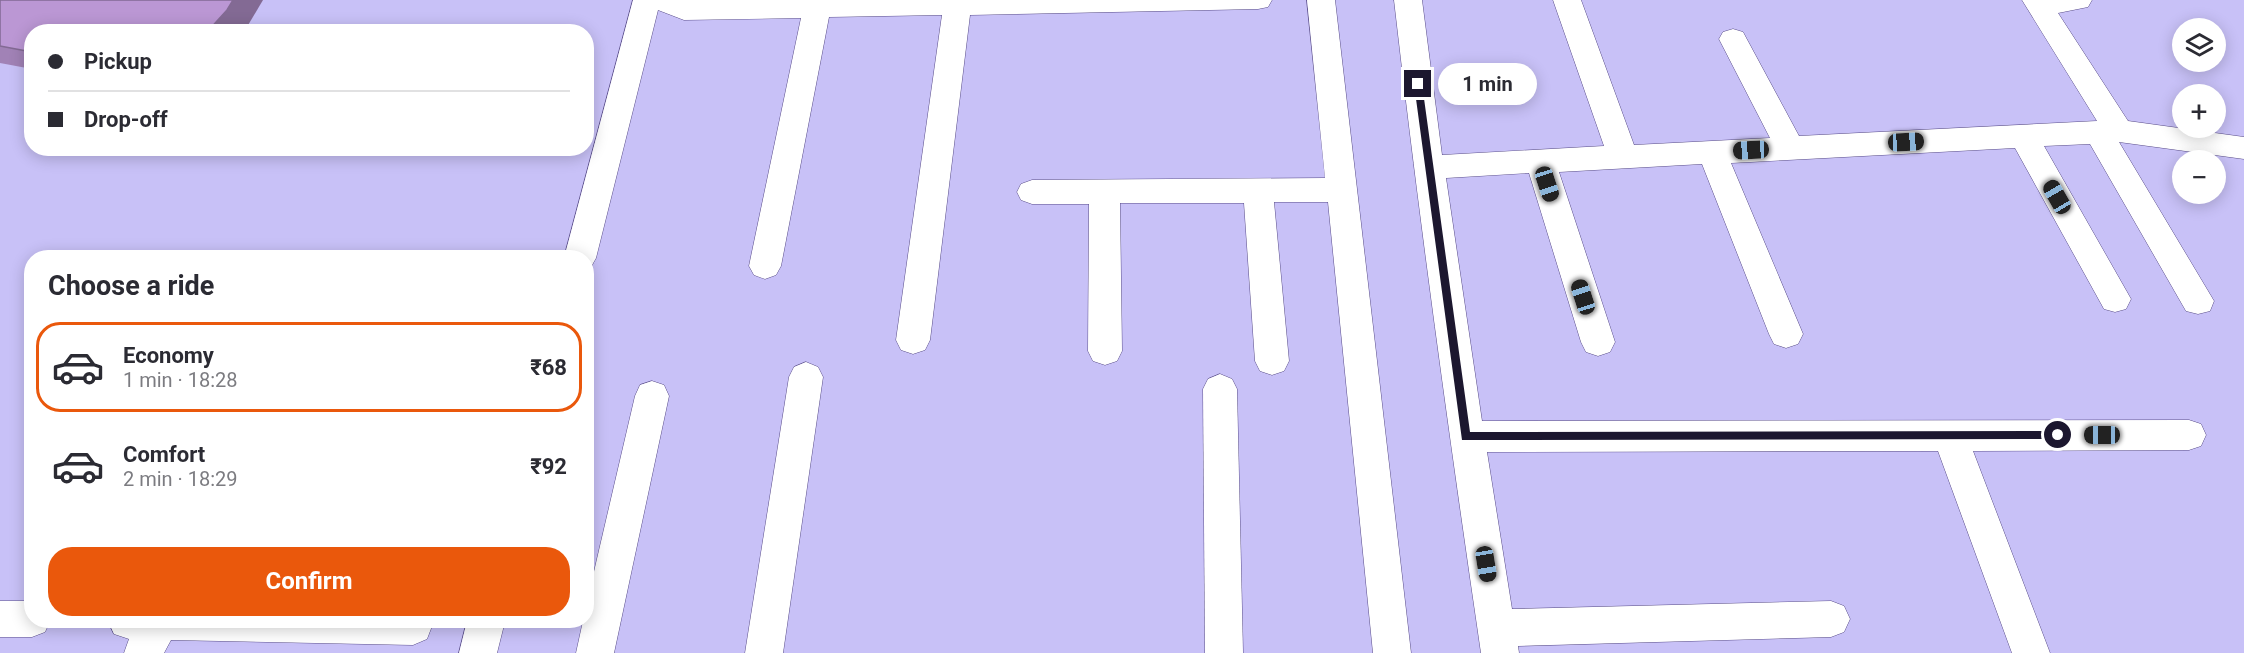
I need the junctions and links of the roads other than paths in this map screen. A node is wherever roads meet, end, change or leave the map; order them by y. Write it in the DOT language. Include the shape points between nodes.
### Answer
graph roads {
  1 [pos="647,0"];
  2 [pos="658,0"];
  3 [pos="1258,0"];
  4 [pos="1321,0"];
  5 [pos="1408,0"];
  6 [pos="1567,0"];
  7 [pos="2078,0"];
  8 [pos="1213,1"];
  9 [pos="2038,3"];
  10 [pos="824,5"];
  11 [pos="957,6"];
  12 [pos="1733,39"];
  13 [pos="2108,132"];
  14 [pos="2023,136"];
  15 [pos="1790,148"];
  16 [pos="2244,148"];
  17 [pos="1712,152"];
  18 [pos="1623,157"];
  19 [pos="1540,161"];
  20 [pos="1428,167"];
  21 [pos="1342,190"];
  22 [pos="1104,191"];
  23 [pos="1258,191"];
  24 [pos="1032,192"];
  25 [pos="582,250"];
  26 [pos="765,266"];
  27 [pos="2115,299"];
  28 [pos="2198,301"];
  29 [pos="1786,334"];
  30 [pos="913,340"];
  31 [pos="1598,342"];
  32 [pos="1105,351"];
  33 [pos="1272,361"];
  34 [pos="806,377"];
  35 [pos="1220,389"];
  36 [pos="652,396"];
  37 [pos="1949,435"];
  38 [pos="2189,435"];
  39 [pos="1466,437"];
  40 [pos="0,619"];
  41 [pos="24,619"];
  42 [pos="1831,619"];
  43 [pos="157,628"];
  44 [pos="484,628"];
  45 [pos="1498,641"];
  46 [pos="143,653"];
  47 [pos="478,653"];
  48 [pos="595,653"];
  49 [pos="764,653"];
  50 [pos="1224,653"];
  51 [pos="1392,653"];
  52 [pos="2031,653"];
  1 -- 25 [label="street"];
  2 -- 10 [label="street" via="684,10"];
  3 -- 8 [label="street"];
  4 -- 21 [label="street"];
  5 -- 20 [label="street"];
  6 -- 18 [label="street"];
  7 -- 9 [label="street"];
  8 -- 11 [label="street"];
  9 -- 13 [label="street"];
  10 -- 11 [label="street"];
  10 -- 26 [label="street"];
  11 -- 30 [label="street"];
  12 -- 15 [label="street"];
  13 -- 14 [label="street"];
  13 -- 16 [label="street"];
  13 -- 28 [label="street"];
  14 -- 15 [label="street"];
  14 -- 27 [label="street"];
  15 -- 17 [label="street"];
  17 -- 18 [label="street"];
  17 -- 29 [label="street"];
  18 -- 19 [label="street"];
  19 -- 20 [label="street"];
  19 -- 31 [label="street"];
  20 -- 39 [label="street"];
  21 -- 23 [label="street"];
  21 -- 51 [label="street"];
  22 -- 23 [label="street"];
  22 -- 24 [label="street"];
  22 -- 32 [label="street"];
  23 -- 33 [label="street"];
  34 -- 49 [label="street"];
  35 -- 50 [label="street"];
  36 -- 48 [label="street"];
  37 -- 38 [label="street"];
  37 -- 39 [label="street"];
  37 -- 52 [label="street"];
  39 -- 45 [label="street"];
  40 -- 41 [label="street"];
  42 -- 45 [label="street"];
  43 -- 46 [label="street"];
  44 -- 47 [label="street"];
}
